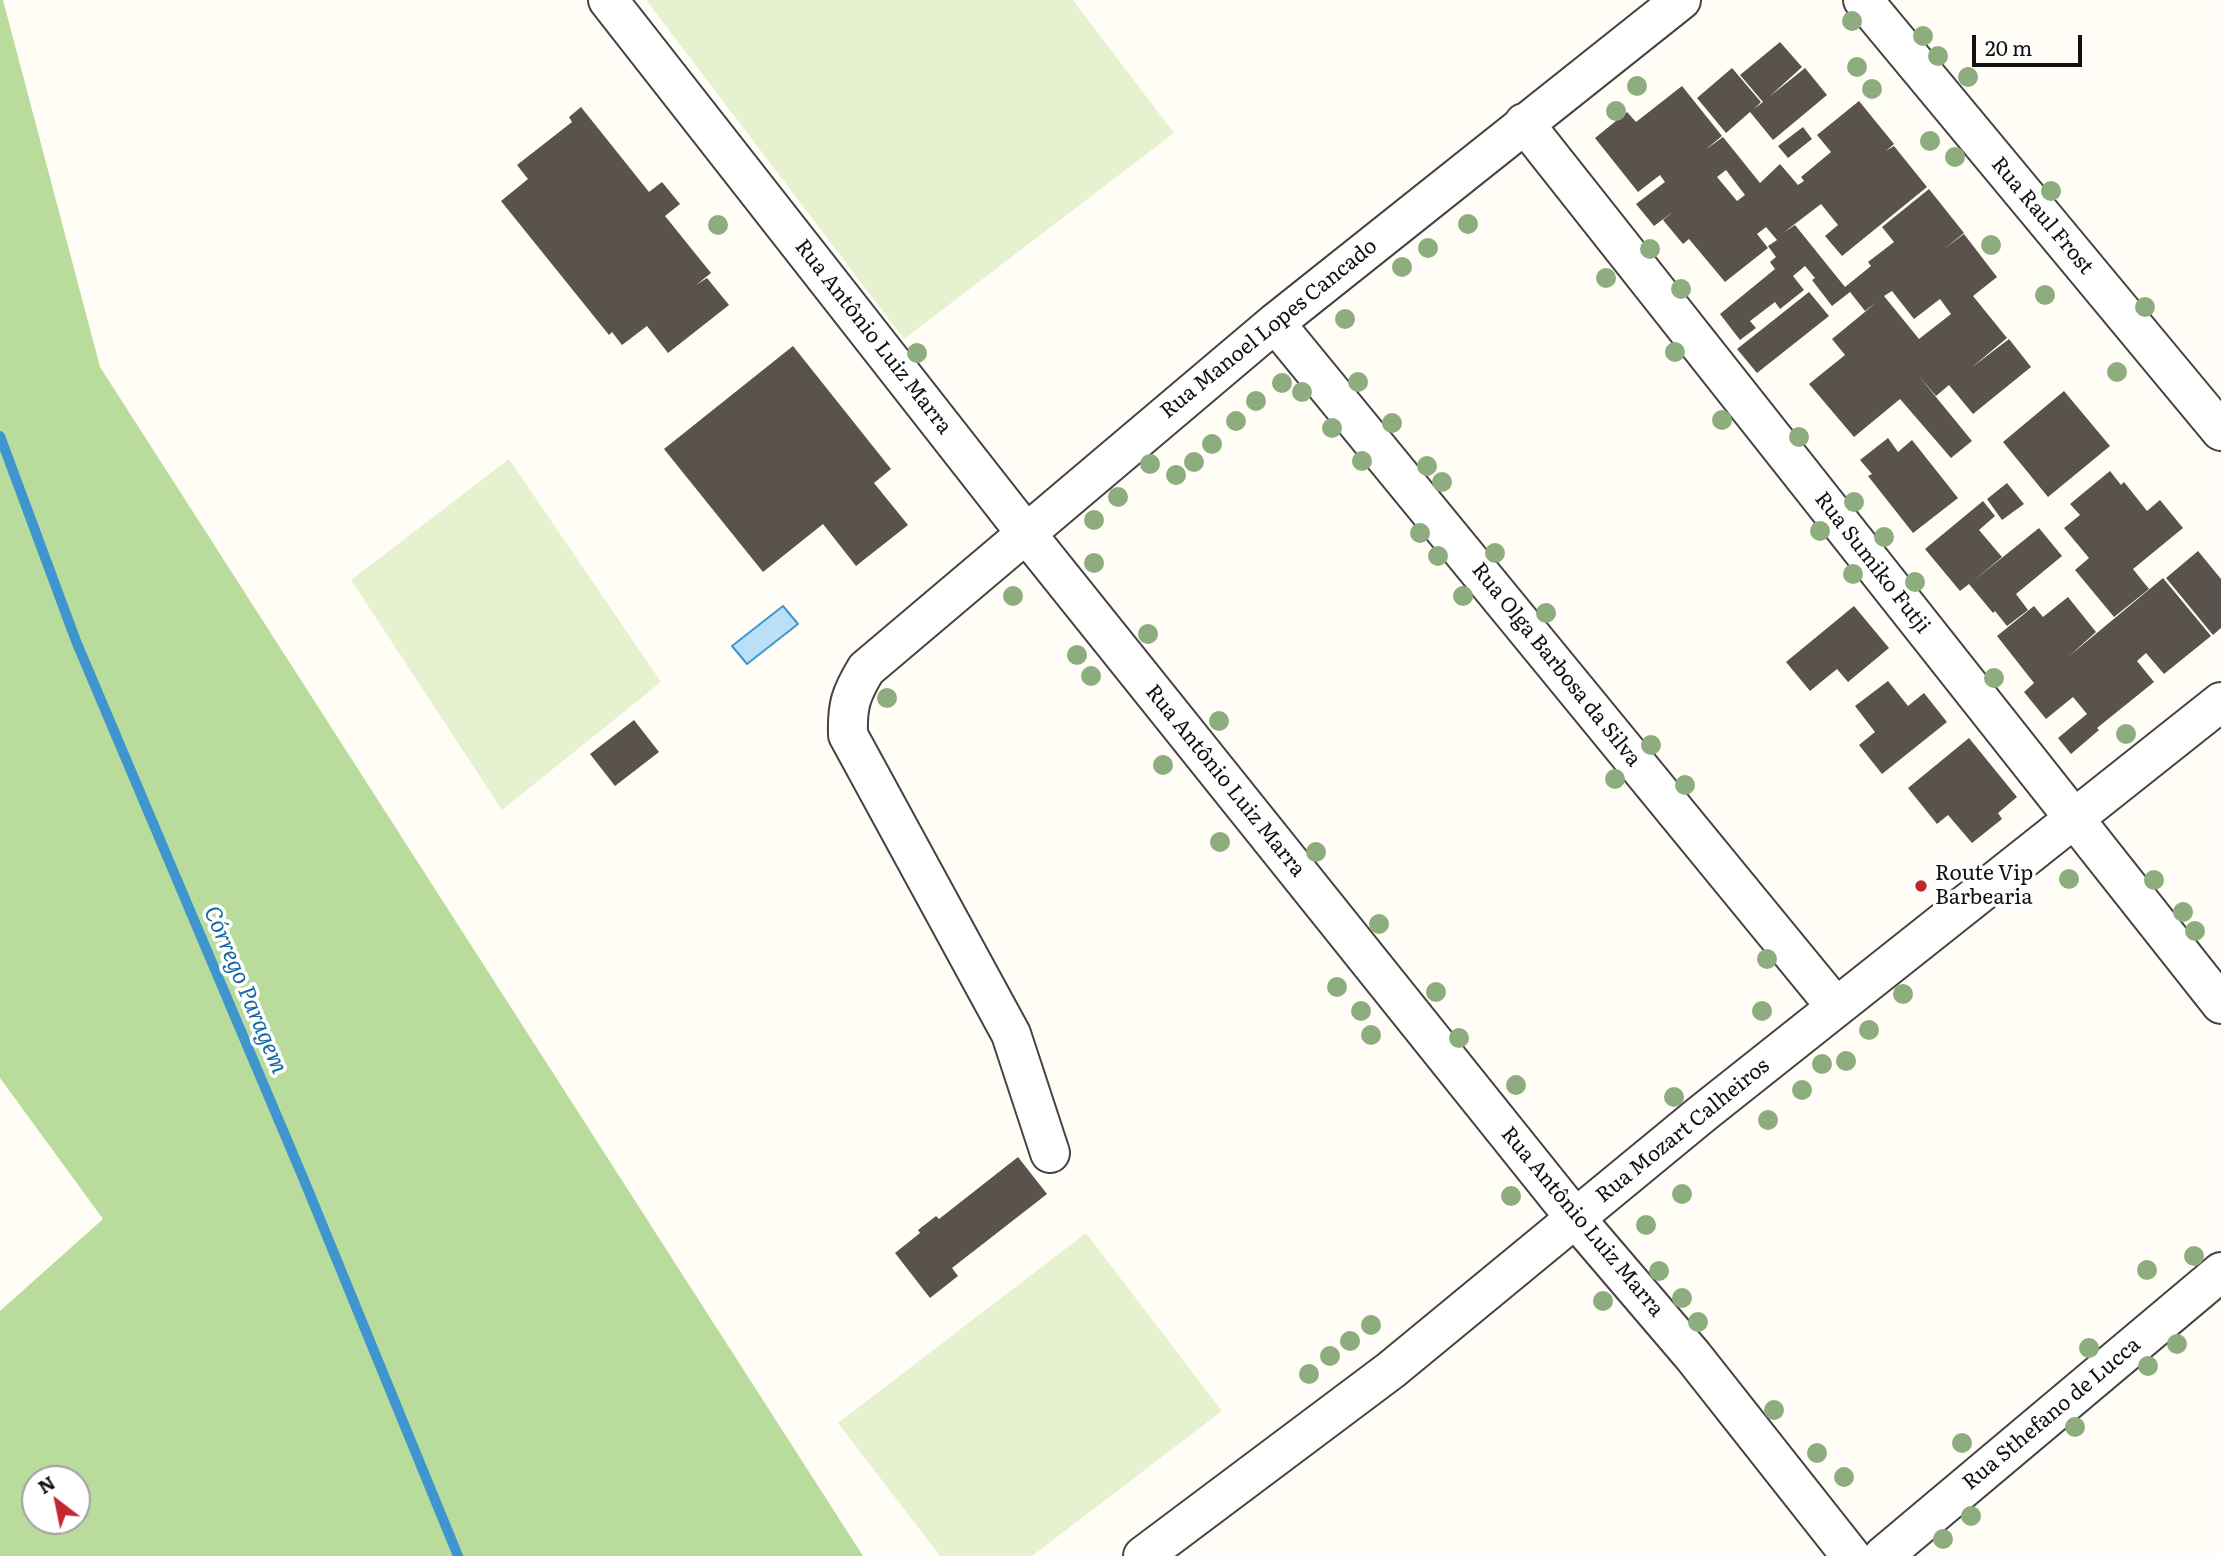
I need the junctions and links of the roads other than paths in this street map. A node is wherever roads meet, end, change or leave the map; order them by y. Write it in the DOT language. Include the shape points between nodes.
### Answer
graph roads {
  1 [pos="608,0"];
  2 [pos="1681,0"];
  3 [pos="1863,0"];
  4 [pos="1524,123"];
  5 [pos="1275,323"];
  6 [pos="2221,431"];
  7 [pos="1025,532"];
  8 [pos="2221,702"];
  9 [pos="2074,818"];
  10 [pos="2221,1004"];
  11 [pos="1836,1007"];
  12 [pos="1050,1153"];
  13 [pos="1576,1219"];
  14 [pos="2221,1272"];
  15 [pos="1143,1556"];
  16 [pos="1851,1556"];
  17 [pos="1883,1556"];
  1 -- 7 [label="street, Rua Antônio Luiz Marra"];
  2 -- 4 [label="street, Rua Manoel Lopes Cancado"];
  3 -- 6 [label="street, Rua Raul Frost"];
  4 -- 5 [label="street, Rua Manoel Lopes Cancado"];
  4 -- 9 [label="street, Rua Sumiko Futji"];
  5 -- 7 [label="street, Rua Manoel Lopes Cancado"];
  5 -- 11 [label="street, Rua Olga Barbosa da Silva"];
  7 -- 12 [label="street, Rua Manoel Lopes Cancado" via="866,669 847,710 848,734 1011,1034"];
  7 -- 13 [label="street, Rua Antônio Luiz Marra"];
  8 -- 9 [label="street, Rua Mozart Calheiros"];
  9 -- 10 [label="street, Rua Sumiko Futji"];
  9 -- 11 [label="street, Rua Mozart Calheiros"];
  11 -- 13 [label="street, Rua Mozart Calheiros"];
  13 -- 15 [label="street, Rua Mozart Calheiros" via="1391,1370"];
  13 -- 16 [label="street, Rua Antônio Luiz Marra" via="1693,1356"];
  14 -- 17 [label="street, Rua Sthefano de Lucca"];
}
